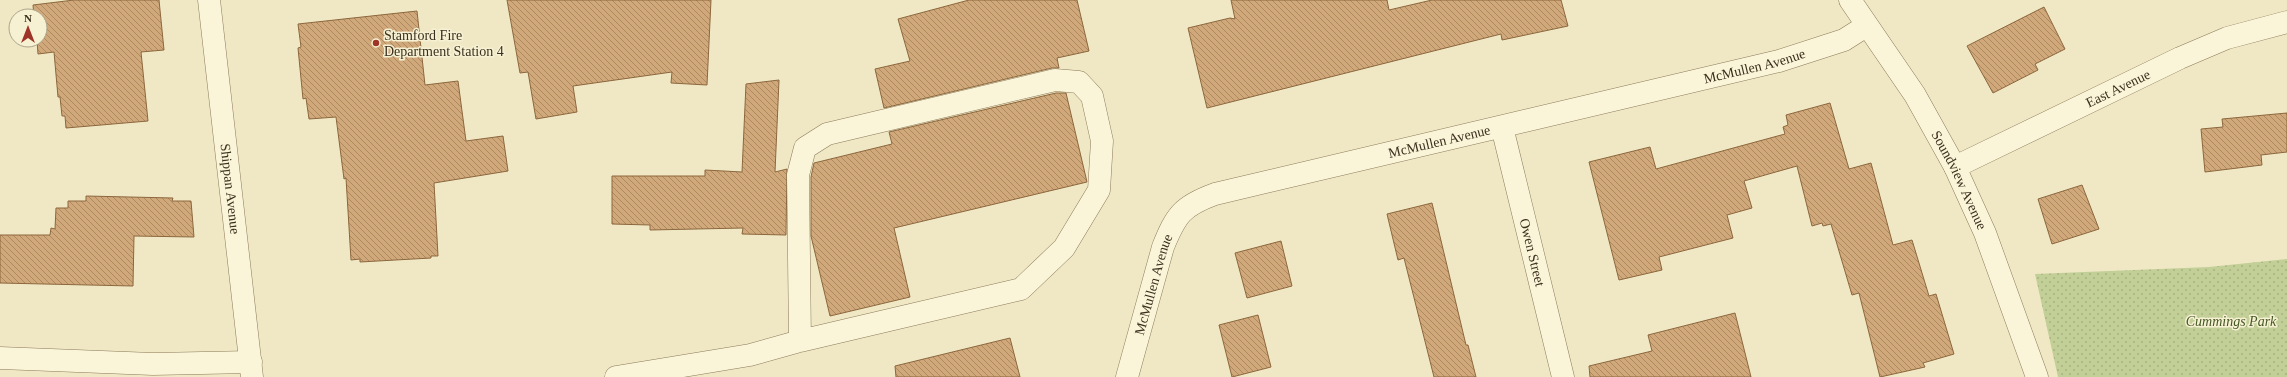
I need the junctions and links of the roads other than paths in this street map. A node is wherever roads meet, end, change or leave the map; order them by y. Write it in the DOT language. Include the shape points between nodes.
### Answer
graph roads {
  1 [pos="209,0"];
  2 [pos="1850,0"];
  3 [pos="2287,22"];
  4 [pos="1866,26"];
  5 [pos="1502,127"];
  6 [pos="1955,167"];
  7 [pos="800,341"];
  8 [pos="0,358"];
  9 [pos="252,369"];
  10 [pos="616,377"];
  11 [pos="1127,377"];
  12 [pos="1563,377"];
  13 [pos="2037,377"];
  1 -- 9 [label="street, Shippan Avenue"];
  2 -- 4 [label="street, Soundview Avenue"];
  3 -- 6 [label="street, East Avenue" via="2227,38 2180,58"];
  4 -- 5 [label="street, McMullen Avenue" via="1844,40 1779,61"];
  4 -- 6 [label="street, Soundview Avenue" via="1915,95"];
  5 -- 11 [label="street, McMullen Avenue" via="1215,194 1195,201 1174,222 1163,247"];
  5 -- 12 [label="street, Owen Street"];
  6 -- 13 [label="street, Soundview Avenue" via="1985,233"];
  7 -- 7 [label="street" via="1021,289 1064,248 1099,190 1102,141 1092,96 1078,82 1055,80 827,134 805,148 798,175"];
  7 -- 10 [label="street" via="750,355"];
  8 -- 9 [label="street"];
}
